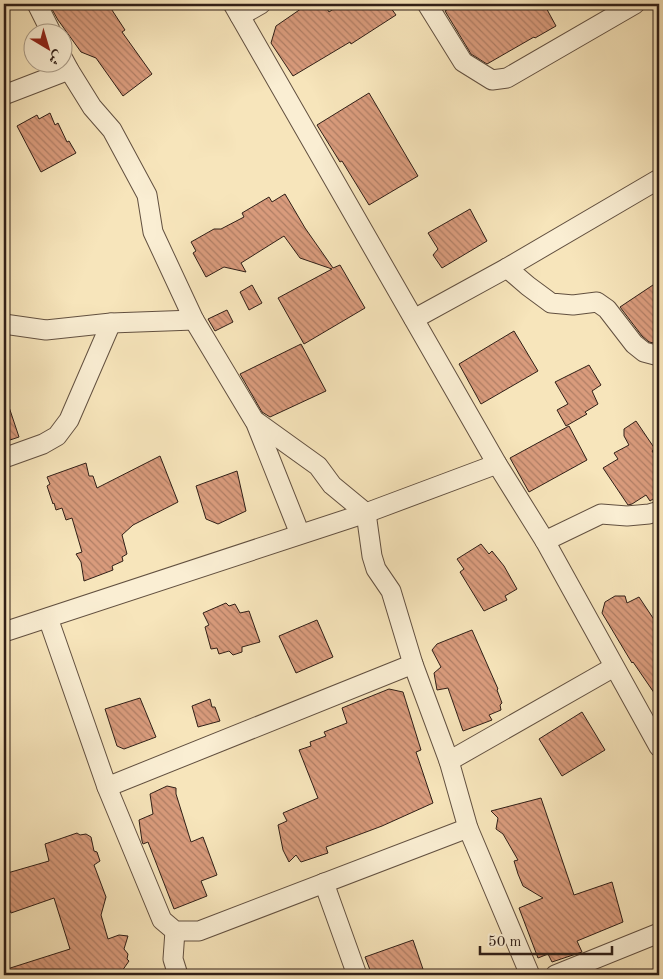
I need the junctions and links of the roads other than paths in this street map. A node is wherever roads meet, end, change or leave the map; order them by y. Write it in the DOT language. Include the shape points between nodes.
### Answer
graph roads {
  1 [pos="37,4"];
  2 [pos="261,4"];
  3 [pos="427,4"];
  4 [pos="635,4"];
  5 [pos="237,10"];
  6 [pos="46,22"];
  7 [pos="49,72"];
  8 [pos="71,72"];
  9 [pos="4,95"];
  10 [pos="659,178"];
  11 [pos="508,268"];
  12 [pos="414,319"];
  13 [pos="194,320"];
  14 [pos="110,323"];
  15 [pos="4,324"];
  16 [pos="659,356"];
  17 [pos="254,420"];
  18 [pos="4,458"];
  19 [pos="498,464"];
  20 [pos="659,511"];
  21 [pos="366,513"];
  22 [pos="300,534"];
  23 [pos="544,541"];
  24 [pos="48,618"];
  25 [pos="4,632"];
  26 [pos="413,664"];
  27 [pos="614,667"];
  28 [pos="658,741"];
  29 [pos="449,761"];
  30 [pos="106,786"];
  31 [pos="468,828"];
  32 [pos="324,883"];
  33 [pos="175,931"];
  34 [pos="659,933"];
  35 [pos="178,975"];
  36 [pos="357,975"];
  37 [pos="530,975"];
  38 [pos="556,975"];
  1 -- 6 [label="street"];
  2 -- 5 [label="street"];
  3 -- 4 [label="street" via="463,62 492,80 507,78"];
  5 -- 12 [label="street"];
  7 -- 9 [label="street"];
  8 -- 13 [label="street" via="92,107 112,130 147,195 153,232"];
  10 -- 11 [label="street"];
  11 -- 12 [label="street"];
  11 -- 16 [label="street" via="551,303 597,302 607,309 634,344 644,352"];
  12 -- 19 [label="street"];
  13 -- 14 [label="street"];
  13 -- 17 [label="street"];
  14 -- 15 [label="street" via="46,330"];
  14 -- 18 [label="street" via="69,420 57,436"];
  17 -- 21 [label="street" via="318,466 332,485"];
  17 -- 22 [label="street"];
  19 -- 21 [label="street"];
  19 -- 23 [label="street"];
  20 -- 23 [label="street" via="627,516 601,514"];
  21 -- 22 [label="street"];
  21 -- 26 [label="street" via="376,569 391,591"];
  22 -- 24 [label="street"];
  23 -- 27 [label="street"];
  24 -- 25 [label="street"];
  24 -- 30 [label="street"];
  26 -- 29 [label="street"];
  26 -- 30 [label="street"];
  27 -- 28 [label="street"];
  27 -- 29 [label="street"];
  29 -- 31 [label="street"];
  30 -- 33 [label="street" via="162,920"];
  31 -- 32 [label="street"];
  31 -- 37 [label="street"];
  32 -- 33 [label="street" via="199,930"];
  32 -- 36 [label="street"];
  33 -- 35 [label="street" via="173,959"];
  34 -- 38 [label="street"];
}
